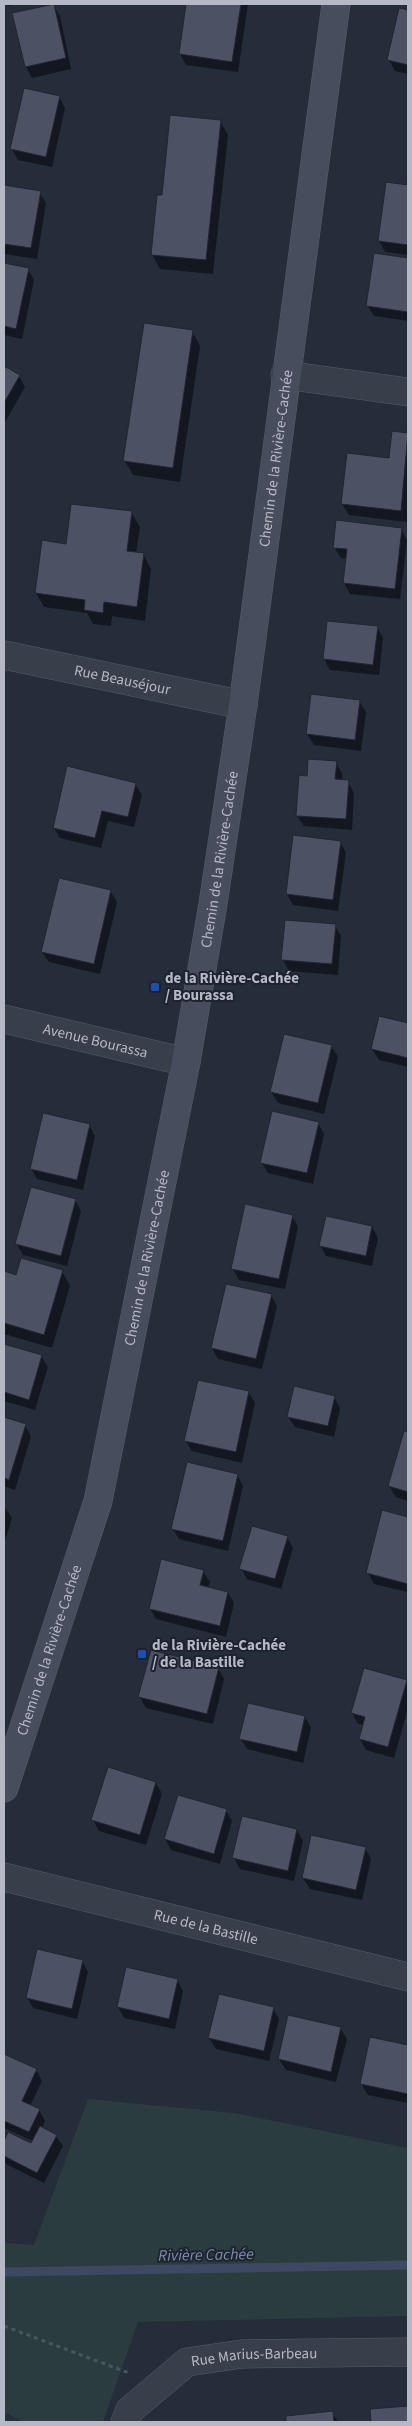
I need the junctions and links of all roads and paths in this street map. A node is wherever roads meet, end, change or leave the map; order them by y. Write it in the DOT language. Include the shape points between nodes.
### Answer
graph roads {
  1 [pos="336,4"];
  2 [pos="285,375"];
  3 [pos="408,392"];
  4 [pos="4,655"];
  5 [pos="243,705"];
  6 [pos="4,1019"];
  7 [pos="186,1062"];
  8 [pos="4,1788"];
  9 [pos="4,1877"];
  10 [pos="408,1977"];
  11 [pos="4,2326"];
  12 [pos="408,2352"];
  13 [pos="158,2385"];
  14 [pos="125,2422"];
  1 -- 2 [label="street, Chemin de la Rivière-Cachée"];
  2 -- 3 [label="street"];
  2 -- 5 [label="street, Chemin de la Rivière-Cachée"];
  4 -- 5 [label="street, Rue Beauséjour"];
  5 -- 7 [label="street, Chemin de la Rivière-Cachée"];
  6 -- 7 [label="street, Avenue Bourassa"];
  7 -- 8 [label="street, Chemin de la Rivière-Cachée" via="98,1501"];
  9 -- 10 [label="street, Rue de la Bastille"];
  11 -- 13 [label="path"];
  12 -- 13 [label="street, Rue Marius-Barbeau" via="242,2354 187,2362"];
  13 -- 14 [label="street, Rue Marius-Barbeau" via="130,2410"];
}
